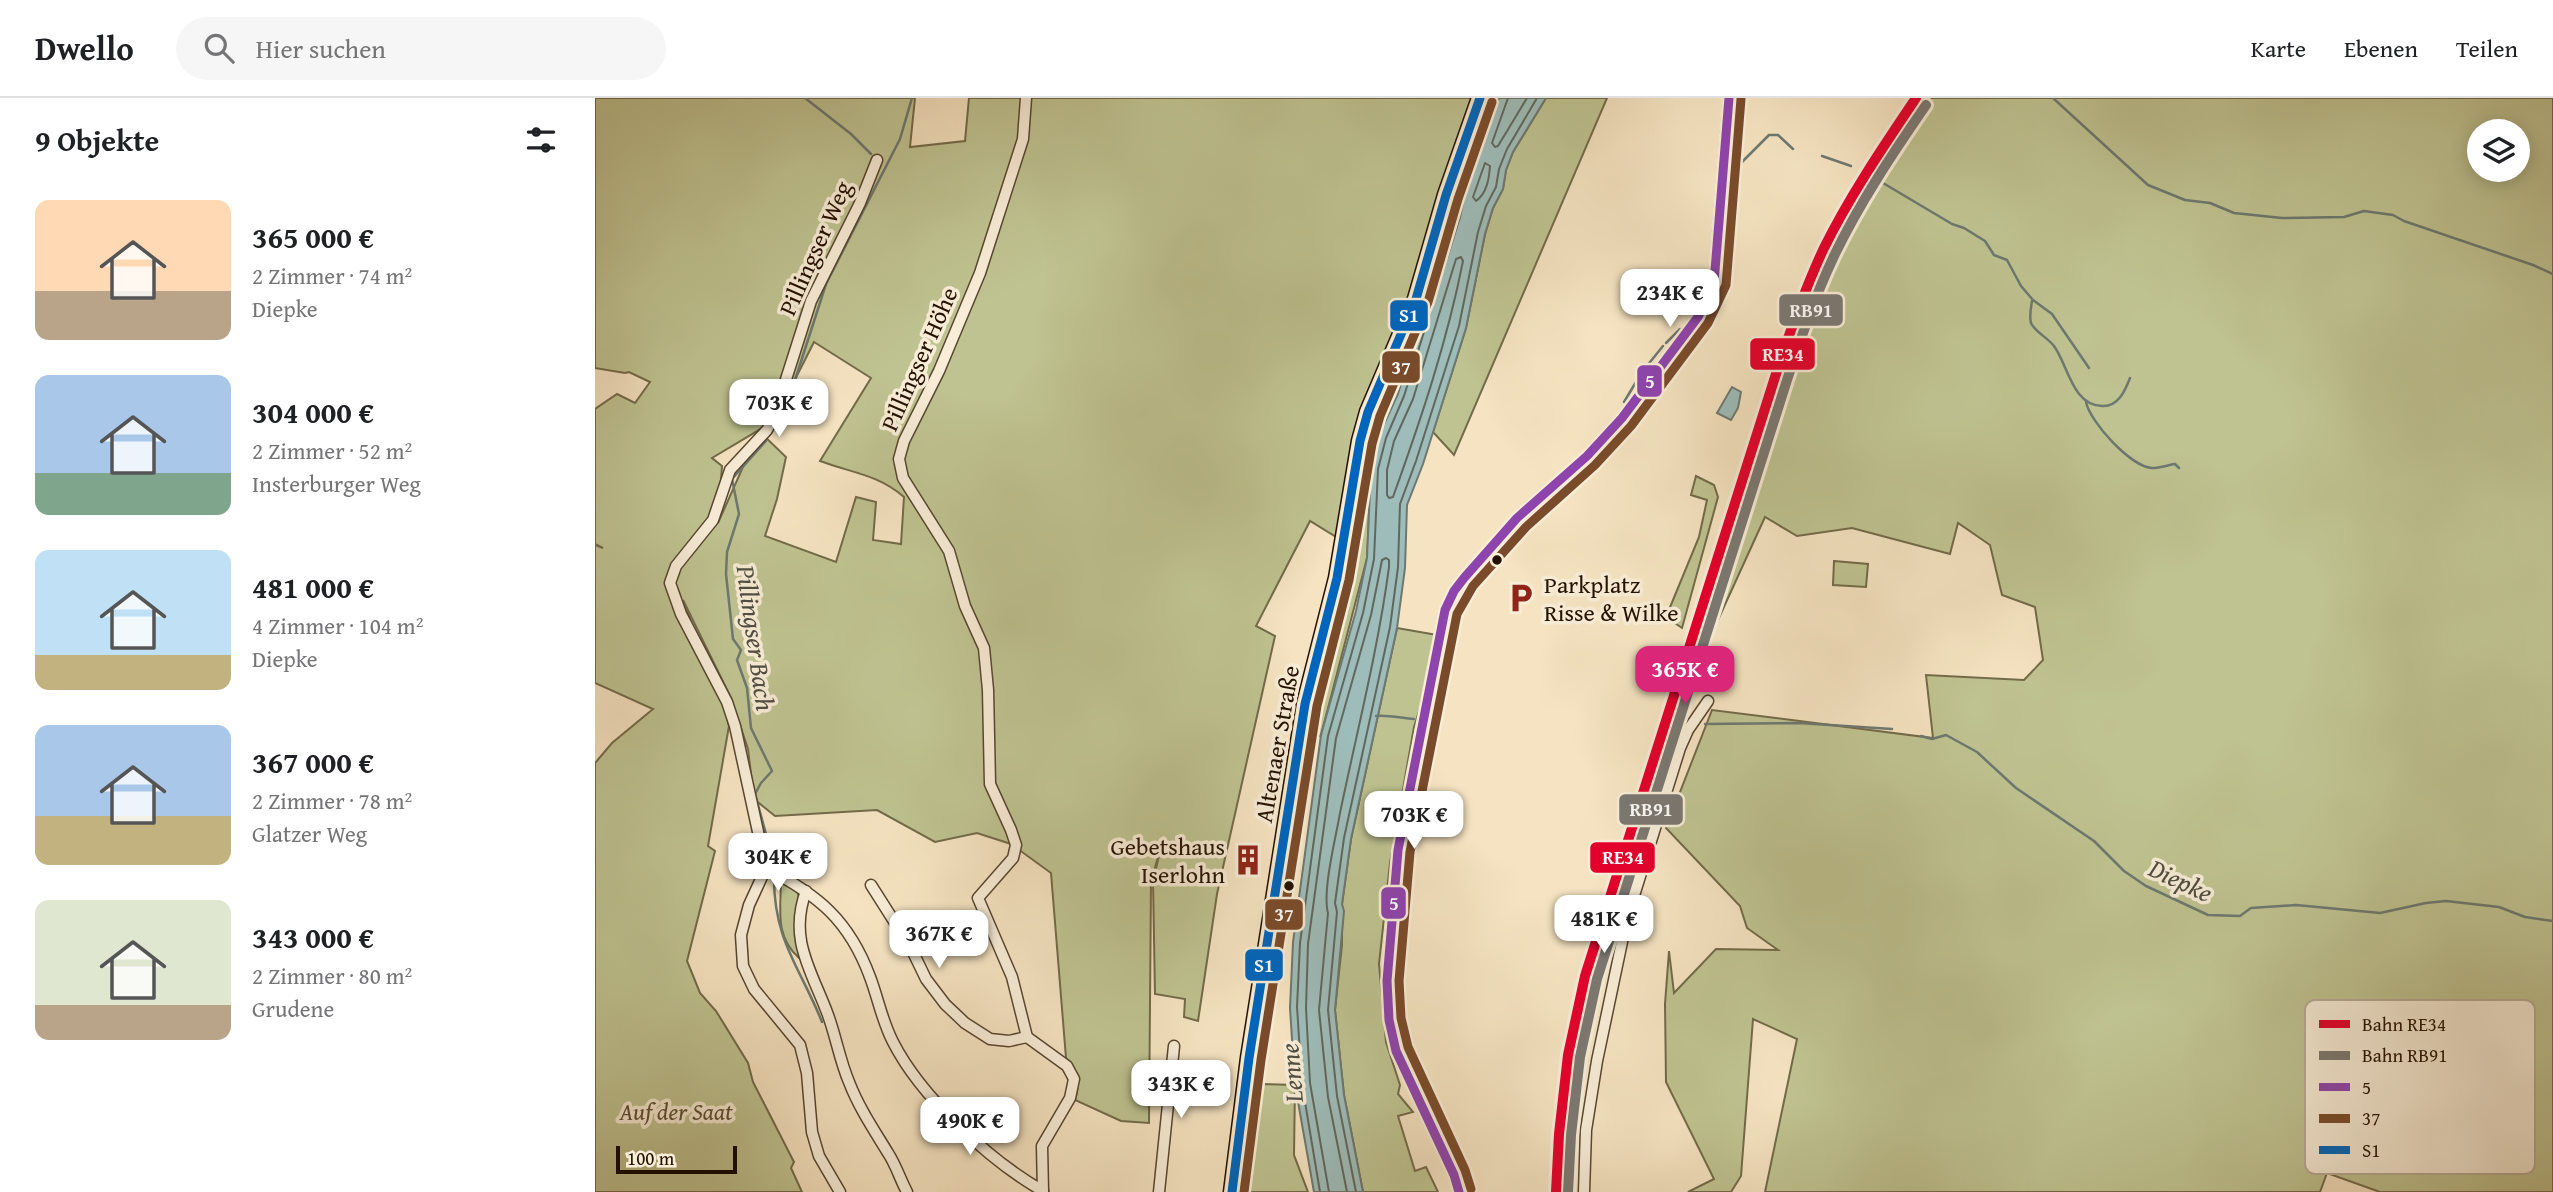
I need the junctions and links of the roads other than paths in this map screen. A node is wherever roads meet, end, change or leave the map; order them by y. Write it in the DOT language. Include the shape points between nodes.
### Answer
graph roads {
  1 [pos="1025,98"];
  2 [pos="1480,98"];
  3 [pos="1729,98"];
  4 [pos="877,160"];
  5 [pos="1708,701"];
  6 [pos="766,868"];
  7 [pos="871,885"];
  8 [pos="806,891"];
  9 [pos="968,891"];
  10 [pos="978,898"];
  11 [pos="1027,1037"];
  12 [pos="1174,1046"];
  13 [pos="840,1192"];
  14 [pos="907,1192"];
  15 [pos="1043,1192"];
  16 [pos="1159,1192"];
  17 [pos="1232,1192"];
  18 [pos="1459,1192"];
  19 [pos="1584,1192"];
  1 -- 10 [label="street, Pillingser Höhe" via="1023,139 980,273 899,458 903,478 949,551 965,606 984,648 990,784 1016,845 1013,858"];
  2 -- 17 [label="main road, Altenaer Straße" via="1416,299 1369,412 1353,473 1339,567 1305,704"];
  3 -- 18 [label="street" via="1714,283 1698,317 1622,418 1517,518 1464,578 1445,610 1398,850 1387,981 1396,1051"];
  4 -- 6 [label="street, Pillingser Weg" via="814,293 775,417 730,470 713,520 670,578 678,607 735,726"];
  5 -- 19 [label="street" via="1680,748 1627,918 1586,1130"];
  6 -- 8 [label="street"];
  6 -- 13 [label="street" via="741,935 743,966 754,989 800,1045 811,1132 819,1157"];
  7 -- 11 [label="street" via="945,1004 990,1039"];
  8 -- 14 [label="street" via="800,930 806,967 827,1012 848,1081"];
  8 -- 15 [label="street" via="851,937 892,1042 923,1090 995,1159"];
  9 -- 10 [label="street"];
  10 -- 11 [label="street" via="1012,977"];
  11 -- 15 [label="street" via="1067,1066 1074,1079 1070,1098 1042,1146"];
  12 -- 16 [label="street"];
}
